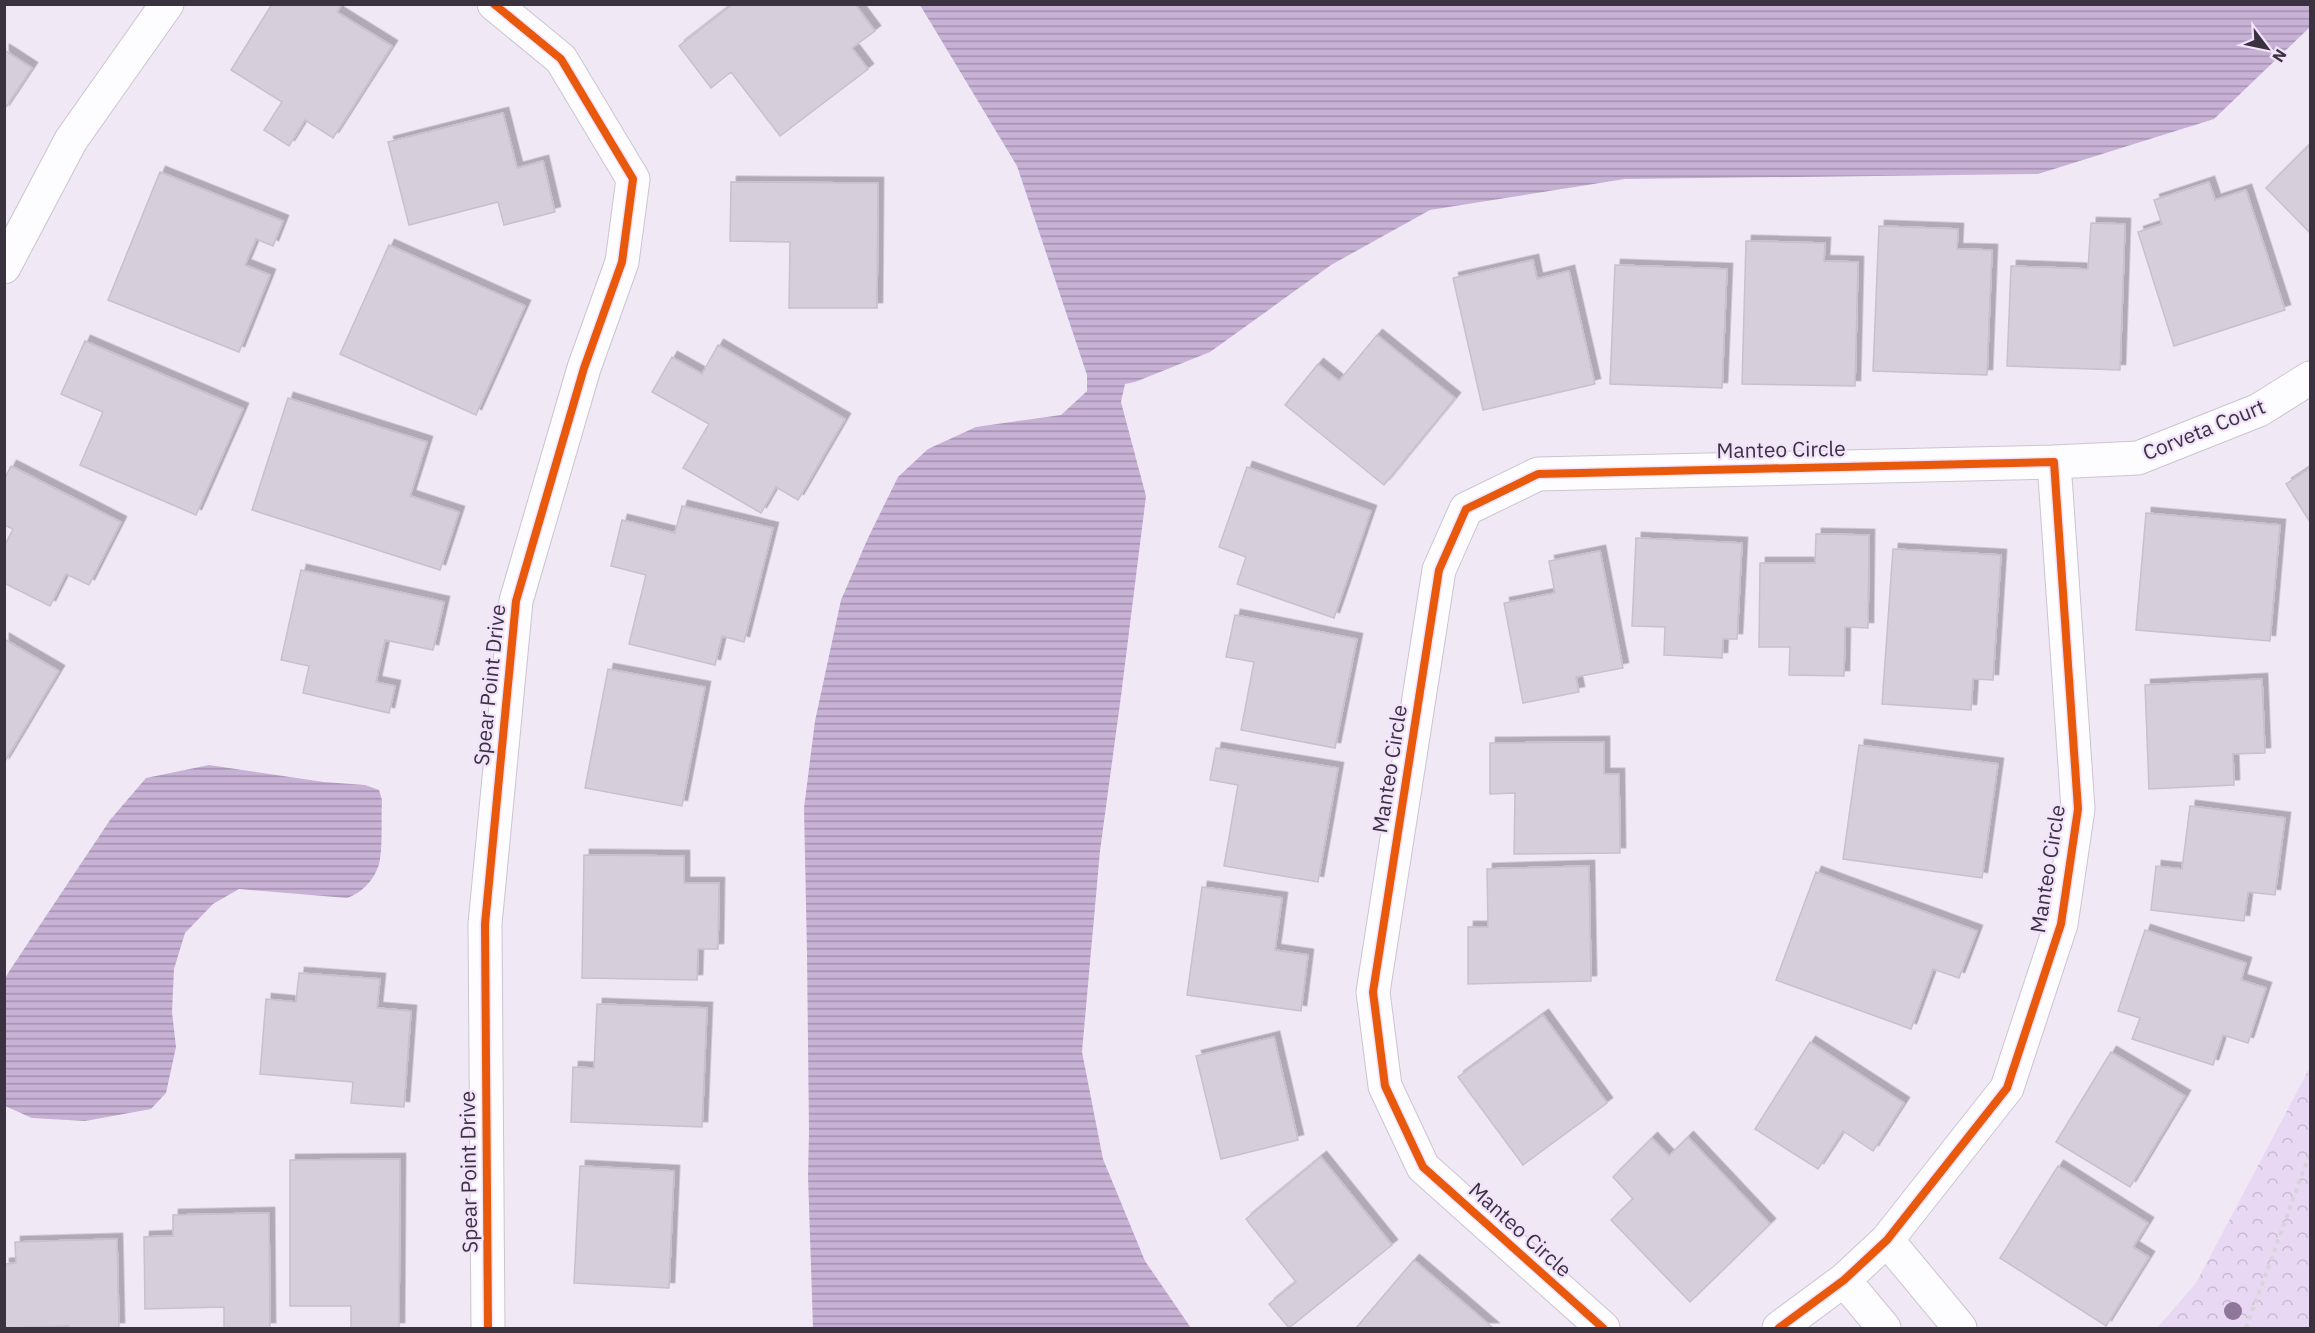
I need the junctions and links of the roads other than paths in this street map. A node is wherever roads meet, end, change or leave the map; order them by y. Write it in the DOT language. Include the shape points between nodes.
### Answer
graph roads {
  1 [pos="167,4"];
  2 [pos="494,4"];
  3 [pos="4,267"];
  4 [pos="2310,378"];
  5 [pos="2054,462"];
  6 [pos="1887,1240"];
  7 [pos="1844,1280"];
  8 [pos="488,1329"];
  9 [pos="1603,1329"];
  10 [pos="1779,1329"];
  11 [pos="1884,1329"];
  12 [pos="1960,1329"];
  1 -- 3 [label="street" via="71,140"];
  2 -- 8 [label="street, Spear Point Drive" via="561,60 633,179 622,262 584,368 516,601 485,924"];
  4 -- 5 [label="street, Corveta Court" via="2259,410 2138,458"];
  5 -- 6 [label="street, Manteo Circle" via="2078,809 2061,924 2007,1088"];
  5 -- 9 [label="street, Manteo Circle" via="1539,474 1466,509 1439,570 1374,992 1385,1086 1423,1167"];
  6 -- 7 [label="street, Manteo Circle"];
  6 -- 12 [label="street"];
  7 -- 10 [label="street, Manteo Circle"];
  7 -- 11 [label="street"];
}
